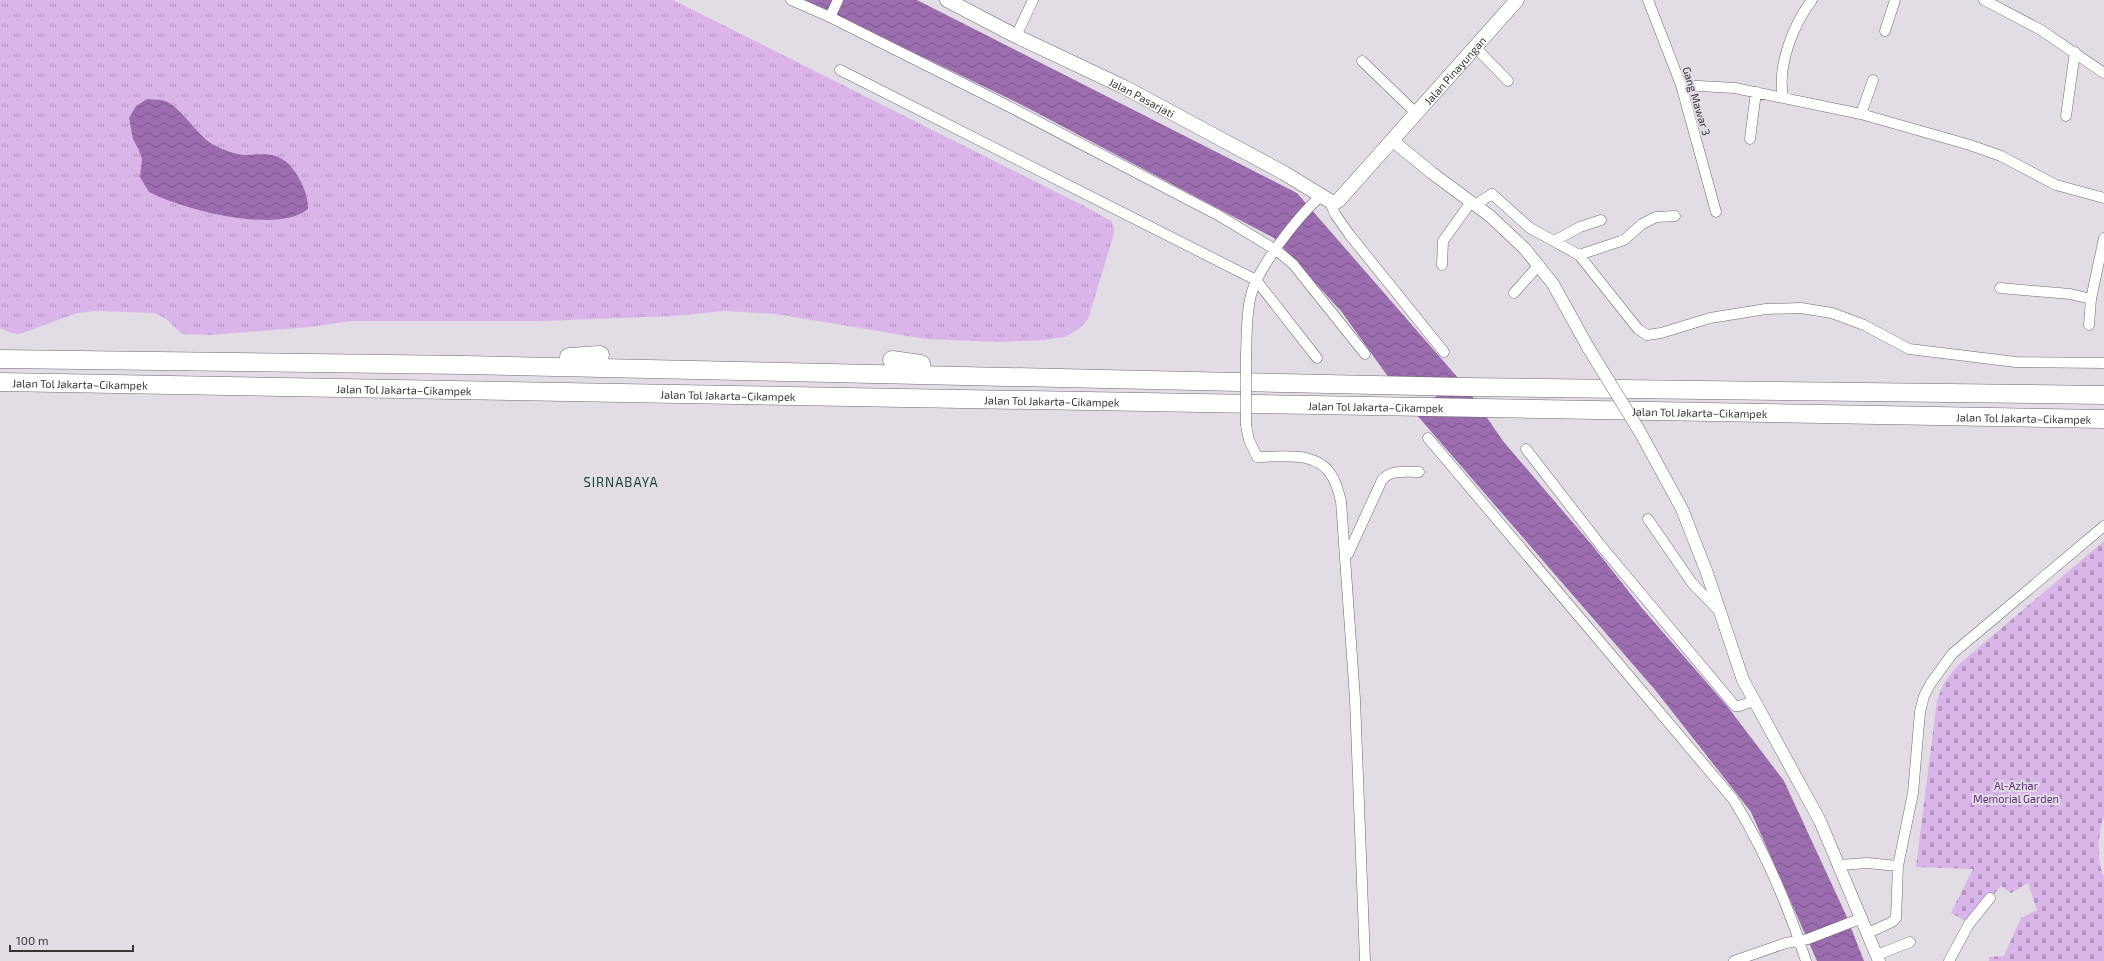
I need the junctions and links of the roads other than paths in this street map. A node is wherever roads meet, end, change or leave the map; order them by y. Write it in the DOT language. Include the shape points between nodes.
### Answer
graph roads {
  1 [pos="791,0"];
  2 [pos="947,0"];
  3 [pos="1033,0"];
  4 [pos="1517,0"];
  5 [pos="1648,0"];
  6 [pos="1812,0"];
  7 [pos="1894,0"];
  8 [pos="1984,0"];
  9 [pos="836,2"];
  10 [pos="830,17"];
  11 [pos="1885,31"];
  12 [pos="1016,36"];
  13 [pos="1476,48"];
  14 [pos="2075,52"];
  15 [pos="1362,61"];
  16 [pos="840,70"];
  17 [pos="2104,73"];
  18 [pos="1873,80"];
  19 [pos="1508,81"];
  20 [pos="1681,85"];
  21 [pos="1756,92"];
  22 [pos="1783,97"];
  23 [pos="1417,114"];
  24 [pos="1861,114"];
  25 [pos="2066,116"];
  26 [pos="1750,139"];
  27 [pos="1393,140"];
  28 [pos="2104,198"];
  29 [pos="1324,201"];
  30 [pos="1473,203"];
  31 [pos="1716,212"];
  32 [pos="1675,216"];
  33 [pos="1601,220"];
  34 [pos="2104,240"];
  35 [pos="1554,241"];
  36 [pos="1278,246"];
  37 [pos="1579,255"];
  38 [pos="1442,265"];
  39 [pos="1539,265"];
  40 [pos="1256,280"];
  41 [pos="2000,288"];
  42 [pos="1514,293"];
  43 [pos="2091,299"];
  44 [pos="2090,325"];
  45 [pos="1444,352"];
  46 [pos="1365,354"];
  47 [pos="600,355"];
  48 [pos="1317,358"];
  49 [pos="0,359"];
  50 [pos="892,360"];
  51 [pos="2104,363"];
  52 [pos="465,365"];
  53 [pos="987,375"];
  54 [pos="0,382"];
  55 [pos="2104,395"];
  56 [pos="2104,419"];
  57 [pos="1428,438"];
  58 [pos="1526,449"];
  59 [pos="1419,472"];
  60 [pos="1648,519"];
  61 [pos="2104,526"];
  62 [pos="1347,558"];
  63 [pos="1718,610"];
  64 [pos="1754,701"];
  65 [pos="1840,865"];
  66 [pos="1898,866"];
  67 [pos="1990,898"];
  68 [pos="1862,918"];
  69 [pos="1868,933"];
  70 [pos="1804,940"];
  71 [pos="1910,942"];
  72 [pos="1878,958"];
  73 [pos="1365,961"];
  74 [pos="1734,961"];
  75 [pos="1806,961"];
  76 [pos="1949,961"];
  1 -- 10 [label="street"];
  2 -- 12 [label="main road, Jalan Pasarjati"];
  3 -- 12 [label="street"];
  4 -- 13 [label="main road, Jalan Pinayungan"];
  5 -- 20 [label="street, Gang Mawar 3"];
  6 -- 22 [label="street" via="1800,17 1781,72"];
  7 -- 11 [label="street"];
  8 -- 14 [label="street" via="2042,30"];
  9 -- 10 [label="street"];
  10 -- 36 [label="street"];
  12 -- 29 [label="main road, Jalan Pasarjati" via="1131,91 1284,173"];
  13 -- 19 [label="street"];
  13 -- 23 [label="main road, Jalan Pinayungan"];
  14 -- 17 [label="street"];
  14 -- 25 [label="street"];
  15 -- 23 [label="street"];
  16 -- 40 [label="street"];
  18 -- 24 [label="street"];
  20 -- 21 [label="street" via="1735,88"];
  20 -- 31 [label="street, Gang Mawar 3"];
  21 -- 22 [label="street"];
  21 -- 26 [label="street"];
  22 -- 24 [label="street"];
  23 -- 27 [label="main road, Jalan Pinayungan"];
  24 -- 28 [label="street" via="1970,145 2001,156 2056,185"];
  27 -- 29 [label="main road, Jalan Pinayungan" via="1338,201"];
  27 -- 30 [label="street"];
  29 -- 36 [label="street"];
  29 -- 45 [label="street"];
  30 -- 35 [label="street" via="1492,194 1530,228"];
  30 -- 38 [label="street" via="1443,241"];
  30 -- 39 [label="street" via="1514,237"];
  32 -- 37 [label="street" via="1656,217 1642,224 1624,240"];
  33 -- 35 [label="street" via="1580,227"];
  34 -- 43 [label="street"];
  35 -- 37 [label="street"];
  36 -- 40 [label="street"];
  36 -- 46 [label="street"];
  37 -- 51 [label="street" via="1638,329 1647,335 1710,318 1766,309 1801,308 1832,312 1908,348 1921,351 2016,362"];
  39 -- 42 [label="street"];
  39 -- 63 [label="street, bridge" via="1564,300 1589,349 1640,432 1682,509 1707,573"];
  40 -- 48 [label="street"];
  40 -- 62 [label="street, bridge" via="1250,296 1246,353 1246,425 1249,440 1257,457 1306,457 1319,463 1330,473 1342,501"];
  41 -- 43 [label="street" via="2070,294"];
  43 -- 44 [label="street"];
  47 -- 52 [label="highway"];
  49 -- 52 [label="highway, Jalan Tol Jakarta–Cikampek"];
  50 -- 53 [label="highway" via="950,367"];
  52 -- 53 [label="highway, Jalan Tol Jakarta–Cikampek"];
  53 -- 55 [label="highway, Jalan Tol Jakarta–Cikampek" via="1472,387"];
  54 -- 56 [label="highway, Jalan Tol Jakarta–Cikampek"];
  57 -- 70 [label="street" via="1733,799 1749,826"];
  58 -- 64 [label="street" via="1602,547 1734,706"];
  59 -- 62 [label="street" via="1392,472 1386,475"];
  60 -- 63 [label="street" via="1692,583"];
  61 -- 66 [label="street" via="1952,654 1931,684 1924,696 1920,712 1913,793"];
  62 -- 73 [label="street"];
  63 -- 64 [label="street" via="1743,680"];
  64 -- 65 [label="street" via="1809,800"];
  65 -- 66 [label="street" via="1867,863"];
  65 -- 68 [label="street"];
  66 -- 69 [label="street" via="1896,918"];
  67 -- 76 [label="street" via="1969,924"];
  68 -- 69 [label="street"];
  68 -- 70 [label="street"];
  69 -- 72 [label="street"];
  70 -- 74 [label="street"];
  70 -- 75 [label="street"];
  71 -- 72 [label="street"];
}
